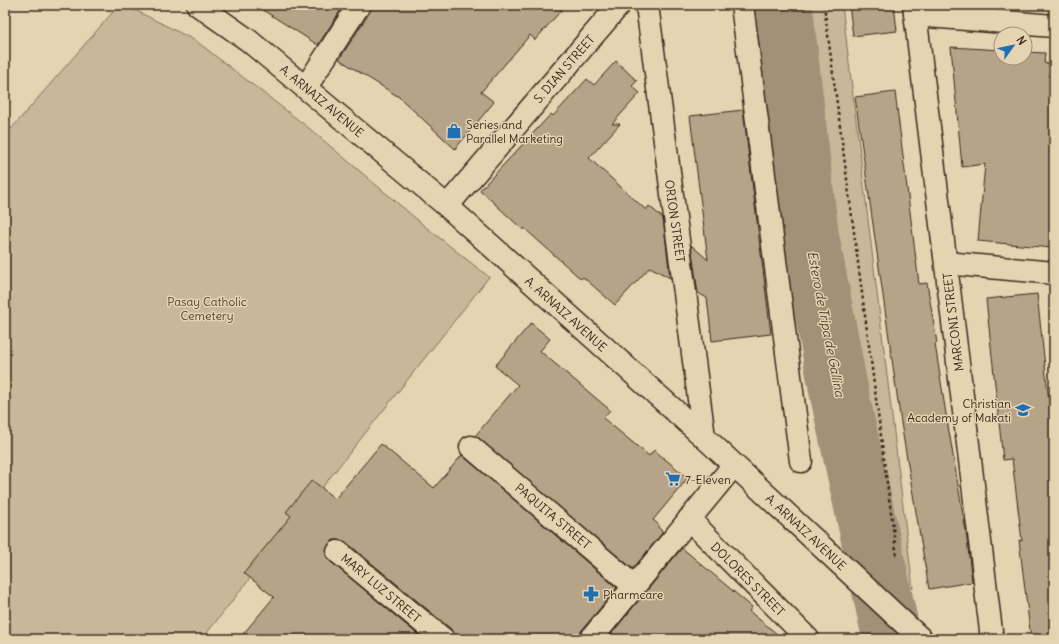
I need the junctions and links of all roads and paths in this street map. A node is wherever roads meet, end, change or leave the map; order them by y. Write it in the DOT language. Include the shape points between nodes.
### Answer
graph roads {
  1 [pos="198,5"];
  2 [pos="359,5"];
  3 [pos="619,5"];
  4 [pos="647,5"];
  5 [pos="742,5"];
  6 [pos="824,5"];
  7 [pos="914,10"];
  8 [pos="1054,26"];
  9 [pos="306,87"];
  10 [pos="447,206"];
  11 [pos="946,263"];
  12 [pos="1054,273"];
  13 [pos="704,438"];
  14 [pos="470,447"];
  15 [pos="801,461"];
  16 [pos="734,465"];
  17 [pos="689,520"];
  18 [pos="338,552"];
  19 [pos="897,558"];
  20 [pos="634,586"];
  21 [pos="443,639"];
  22 [pos="591,639"];
  23 [pos="808,639"];
  24 [pos="921,639"];
  25 [pos="992,639"];
  1 -- 9 [label="street, A. ARNAIZ AVENUE" via="248,40"];
  2 -- 9 [label="street"];
  3 -- 10 [label="street, S. DIAN STREET"];
  4 -- 13 [label="street, ORION STREET"];
  5 -- 15 [label="street"];
  6 -- 19 [label="path"];
  7 -- 8 [label="street"];
  7 -- 11 [label="street, MARCONI STREET"];
  9 -- 10 [label="street, A. ARNAIZ AVENUE"];
  10 -- 13 [label="street, A. ARNAIZ AVENUE"];
  11 -- 12 [label="street"];
  11 -- 25 [label="street, MARCONI STREET"];
  13 -- 16 [label="street, A. ARNAIZ AVENUE"];
  14 -- 20 [label="street, PAQUITA STREET"];
  16 -- 17 [label="street"];
  16 -- 24 [label="street, A. ARNAIZ AVENUE"];
  17 -- 20 [label="street"];
  17 -- 23 [label="street, DOLORES STREET"];
  18 -- 21 [label="street, MARY LUZ STREET"];
  20 -- 22 [label="street"];
}
